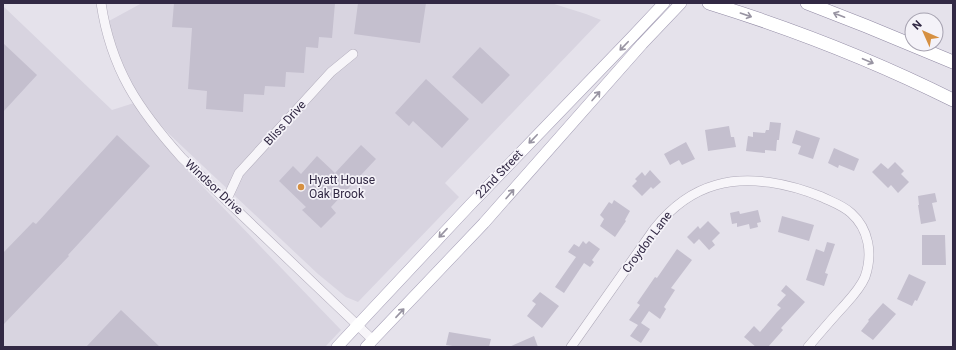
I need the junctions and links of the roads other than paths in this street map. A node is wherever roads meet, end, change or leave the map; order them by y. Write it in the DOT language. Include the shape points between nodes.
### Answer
graph roads {
  1 [pos="101,3"];
  2 [pos="664,3"];
  3 [pos="681,3"];
  4 [pos="709,3"];
  5 [pos="808,3"];
  6 [pos="353,54"];
  7 [pos="953,62"];
  8 [pos="953,100"];
  9 [pos="227,199"];
  10 [pos="358,325"];
  11 [pos="370,344"];
  12 [pos="337,347"];
  13 [pos="571,347"];
  14 [pos="808,347"];
  1 -- 9 [label="street, Windsor Drive" via="112,50 138,103 182,158"];
  2 -- 10 [label="main road, 22nd Street, one-way" via="470,204"];
  11 -- 3 [label="main road, 22nd Street, one-way" via="484,223"];
  4 -- 8 [label="highway, one-way" via="834,47"];
  7 -- 5 [label="highway, one-way"];
  6 -- 9 [label="street, Bliss Drive" via="331,72 240,173"];
  9 -- 10 [label="street, Windsor Drive"];
  10 -- 11 [label="street, Windsor Drive"];
  10 -- 12 [label="main road, 22nd Street"];
  13 -- 14 [label="street, Croydon Lane" via="669,212 703,189 746,180 810,191 834,202 851,213 866,235 870,253 864,279 856,292"];
}
